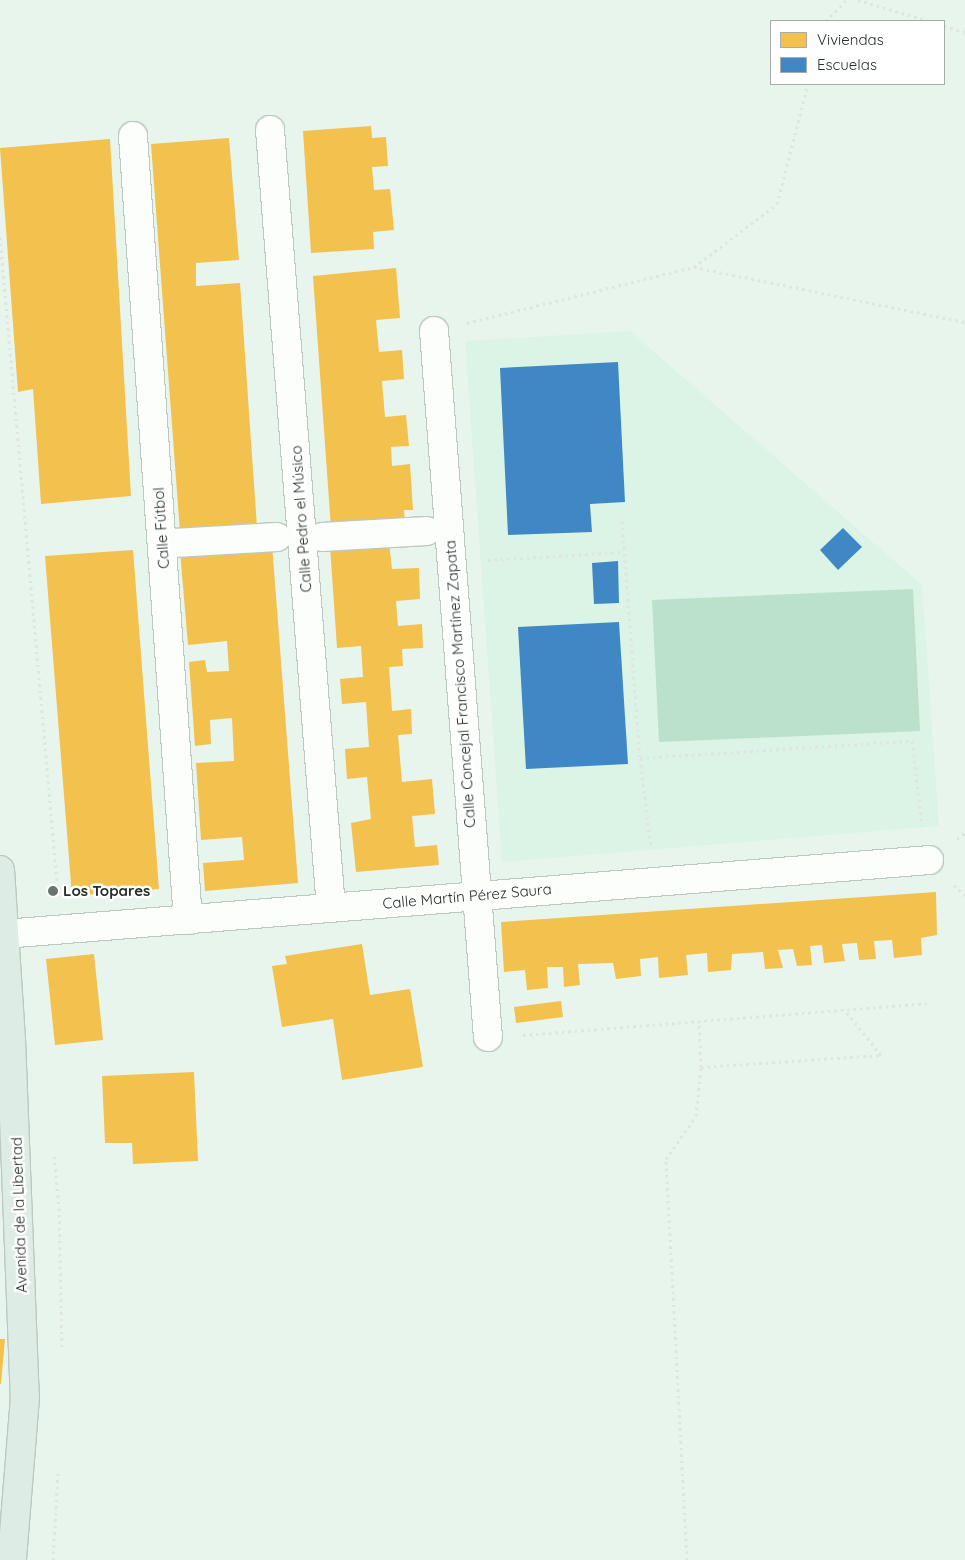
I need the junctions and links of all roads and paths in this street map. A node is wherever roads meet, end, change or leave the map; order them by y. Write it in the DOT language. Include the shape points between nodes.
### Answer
graph roads {
  1 [pos="846,0"];
  2 [pos="858,0"];
  3 [pos="827,20"];
  4 [pos="926,20"];
  5 [pos="945,26"];
  6 [pos="965,32"];
  7 [pos="808,85"];
  8 [pos="270,130"];
  9 [pos="133,136"];
  10 [pos="0,237"];
  11 [pos="694,267"];
  12 [pos="965,322"];
  13 [pos="434,331"];
  14 [pos="622,522"];
  15 [pos="427,531"];
  16 [pos="276,537"];
  17 [pos="322,538"];
  18 [pos="174,543"];
  19 [pos="624,552"];
  20 [pos="480,561"];
  21 [pos="640,758"];
  22 [pos="922,829"];
  23 [pos="929,860"];
  24 [pos="0,870"];
  25 [pos="652,881"];
  26 [pos="475,894"];
  27 [pos="331,908"];
  28 [pos="188,920"];
  29 [pos="61,930"];
  30 [pos="4,934"];
  31 [pos="929,1003"];
  32 [pos="844,1010"];
  33 [pos="699,1021"];
  34 [pos="488,1037"];
  35 [pos="6,1039"];
  36 [pos="700,1067"];
  37 [pos="6,1528"];
  38 [pos="12,1560"];
  39 [pos="687,1560"];
  1 -- 3 [label="path"];
  2 -- 4 [label="path"];
  5 -- 6 [label="path"];
  7 -- 11 [label="path" via="777,204"];
  8 -- 27 [label="street, Calle Pedro el Músico"];
  9 -- 28 [label="street, Calle Fútbol"];
  10 -- 29 [label="path"];
  11 -- 12 [label="path"];
  11 -- 13 [label="path"];
  13 -- 26 [label="street, Calle Concejal Francisco Martínez Zapata"];
  14 -- 19 [label="path"];
  15 -- 17 [label="street"];
  16 -- 18 [label="street"];
  19 -- 20 [label="path"];
  19 -- 21 [label="path"];
  21 -- 22 [label="path" via="912,741"];
  21 -- 25 [label="path"];
  23 -- 25 [label="street, Calle Martín Pérez Saura"];
  24 -- 30 [label="main road, Avenida de la Libertad"];
  25 -- 26 [label="street, Calle Martín Pérez Saura"];
  26 -- 27 [label="street, Calle Martín Pérez Saura"];
  26 -- 34 [label="street, Calle Concejal Francisco Martínez Zapata"];
  27 -- 28 [label="street, Calle Martín Pérez Saura"];
  28 -- 29 [label="street, Calle Martín Pérez Saura"];
  29 -- 30 [label="street, Calle Martín Pérez Saura"];
  30 -- 35 [label="main road, Avenida de la Libertad"];
  31 -- 32 [label="path"];
  32 -- 33 [label="path"];
  32 -- 36 [label="path" via="880,1055"];
  33 -- 34 [label="path"];
  33 -- 36 [label="path"];
  35 -- 37 [label="main road, Avenida de la Libertad" via="25,1396"];
  36 -- 39 [label="path" via="696,1116 666,1159"];
  37 -- 38 [label="main road, Avenida de la Libertad"];
}
